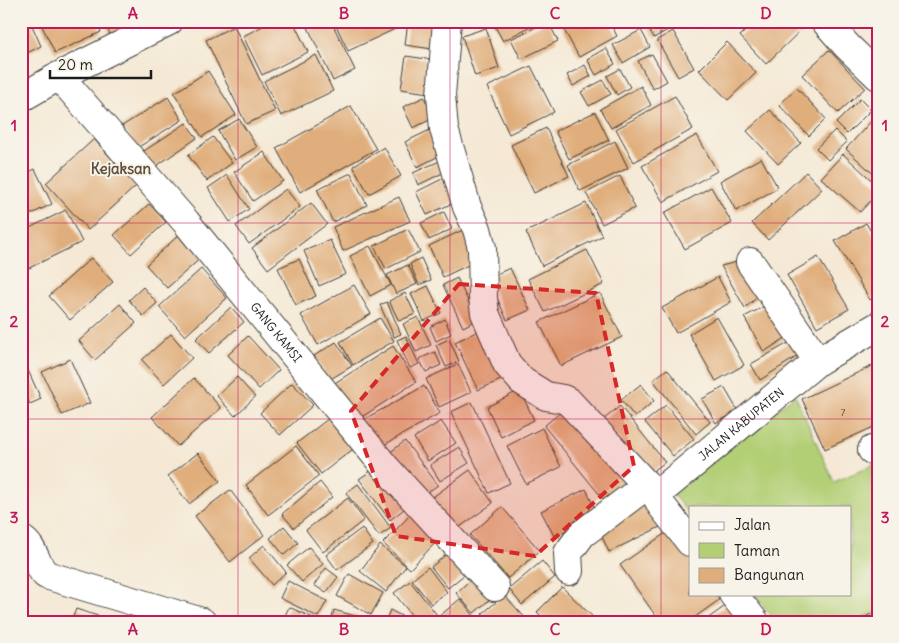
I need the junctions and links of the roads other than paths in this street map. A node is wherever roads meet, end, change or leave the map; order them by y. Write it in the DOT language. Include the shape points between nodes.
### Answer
graph roads {
  1 [pos="169,21"];
  2 [pos="447,21"];
  3 [pos="825,21"];
  4 [pos="59,76"];
  5 [pos="878,76"];
  6 [pos="21,98"];
  7 [pos="750,262"];
  8 [pos="878,326"];
  9 [pos="818,361"];
  10 [pos="651,490"];
  11 [pos="21,539"];
  12 [pos="689,541"];
  13 [pos="569,571"];
  14 [pos="495,587"];
  15 [pos="735,596"];
  16 [pos="202,622"];
  17 [pos="755,622"];
  1 -- 4 [label="street"];
  2 -- 10 [label="street" via="441,95 444,129 482,248 483,298 493,334 507,364 522,381 546,396 569,402"];
  3 -- 5 [label="street"];
  4 -- 6 [label="street"];
  4 -- 14 [label="street, GANG KAMSI" via="186,222 386,468"];
  7 -- 9 [label="street"];
  8 -- 9 [label="street, JALAN KABUPATEN"];
  9 -- 10 [label="street, JALAN KABUPATEN"];
  10 -- 12 [label="street"];
  10 -- 13 [label="street, JALAN KABUPATEN" via="582,534 568,553"];
  11 -- 16 [label="street" via="28,543 39,569 46,576"];
  15 -- 17 [label="street"];
}
